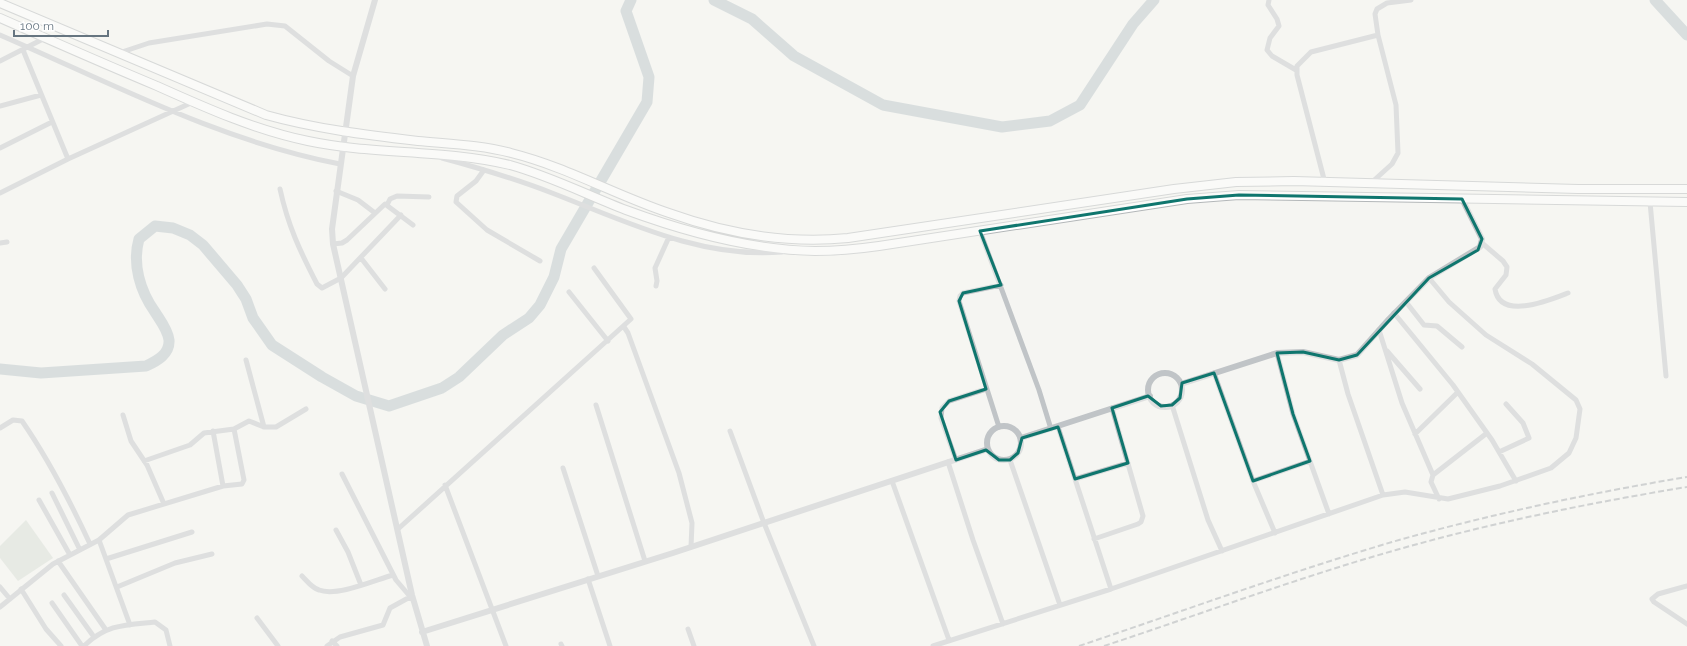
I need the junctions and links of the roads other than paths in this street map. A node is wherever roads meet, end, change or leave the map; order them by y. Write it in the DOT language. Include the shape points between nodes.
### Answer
graph roads {
  1 [pos="374,0"];
  2 [pos="1269,0"];
  3 [pos="1411,0"];
  4 [pos="0,3"];
  5 [pos="0,18"];
  6 [pos="0,35"];
  7 [pos="1378,35"];
  8 [pos="45,38"];
  9 [pos="26,49"];
  10 [pos="118,53"];
  11 [pos="0,61"];
  12 [pos="1296,70"];
  13 [pos="352,76"];
  14 [pos="41,95"];
  15 [pos="193,102"];
  16 [pos="0,106"];
  17 [pos="174,111"];
  18 [pos="52,122"];
  19 [pos="344,131"];
  20 [pos="0,147"];
  21 [pos="342,147"];
  22 [pos="429,154"];
  23 [pos="68,159"];
  24 [pos="340,164"];
  25 [pos="484,170"];
  26 [pos="1325,183"];
  27 [pos="1371,184"];
  28 [pos="280,189"];
  29 [pos="1687,189"];
  30 [pos="336,191"];
  31 [pos="0,193"];
  32 [pos="429,197"];
  33 [pos="1462,199"];
  34 [pos="1650,202"];
  35 [pos="1687,202"];
  36 [pos="387,205"];
  37 [pos="375,213"];
  38 [pos="401,215"];
  39 [pos="413,225"];
  40 [pos="980,231"];
  41 [pos="669,237"];
  42 [pos="7,242"];
  43 [pos="1482,243"];
  44 [pos="0,244"];
  45 [pos="333,244"];
  46 [pos="801,250"];
  47 [pos="360,258"];
  48 [pos="540,260"];
  49 [pos="594,268"];
  50 [pos="341,278"];
  51 [pos="1429,278"];
  52 [pos="1000,285"];
  53 [pos="656,286"];
  54 [pos="385,288"];
  55 [pos="569,292"];
  56 [pos="1568,293"];
  57 [pos="1406,302"];
  58 [pos="1394,313"];
  59 [pos="624,327"];
  60 [pos="1379,330"];
  61 [pos="608,341"];
  62 [pos="1462,347"];
  63 [pos="1385,348"];
  64 [pos="1277,353"];
  65 [pos="246,360"];
  66 [pos="1339,360"];
  67 [pos="1214,373"];
  68 [pos="1666,376"];
  69 [pos="1181,384"];
  70 [pos="986,389"];
  71 [pos="1420,389"];
  72 [pos="1458,392"];
  73 [pos="1150,396"];
  74 [pos="1506,404"];
  75 [pos="596,405"];
  76 [pos="1172,405"];
  77 [pos="1112,408"];
  78 [pos="306,409"];
  79 [pos="123,415"];
  80 [pos="264,427"];
  81 [pos="999,427"];
  82 [pos="1058,427"];
  83 [pos="0,428"];
  84 [pos="234,429"];
  85 [pos="1051,429"];
  86 [pos="213,431"];
  87 [pos="730,431"];
  88 [pos="1488,433"];
  89 [pos="1415,434"];
  90 [pos="1021,438"];
  91 [pos="988,449"];
  92 [pos="1499,452"];
  93 [pos="956,460"];
  94 [pos="1010,460"];
  95 [pos="144,461"];
  96 [pos="1310,461"];
  97 [pos="948,462"];
  98 [pos="1128,463"];
  99 [pos="563,468"];
  100 [pos="342,474"];
  101 [pos="1433,474"];
  102 [pos="1075,479"];
  103 [pos="1253,480"];
  104 [pos="892,481"];
  105 [pos="1516,481"];
  106 [pos="445,485"];
  107 [pos="223,486"];
  108 [pos="52,493"];
  109 [pos="1383,495"];
  110 [pos="1439,499"];
  111 [pos="39,500"];
  112 [pos="164,504"];
  113 [pos="1329,514"];
  114 [pos="764,523"];
  115 [pos="398,529"];
  116 [pos="336,530"];
  117 [pos="192,532"];
  118 [pos="1275,533"];
  119 [pos="1094,539"];
  120 [pos="98,540"];
  121 [pos="90,544"];
  122 [pos="691,547"];
  123 [pos="80,550"];
  124 [pos="1222,551"];
  125 [pos="212,554"];
  126 [pos="70,555"];
  127 [pos="106,559"];
  128 [pos="58,561"];
  129 [pos="645,561"];
  130 [pos="393,575"];
  131 [pos="302,576"];
  132 [pos="598,576"];
  133 [pos="588,579"];
  134 [pos="361,585"];
  135 [pos="1687,586"];
  136 [pos="117,587"];
  137 [pos="0,588"];
  138 [pos="1111,588"];
  139 [pos="21,589"];
  140 [pos="64,595"];
  141 [pos="10,599"];
  142 [pos="412,599"];
  143 [pos="52,603"];
  144 [pos="1060,605"];
  145 [pos="0,607"];
  146 [pos="494,610"];
  147 [pos="257,618"];
  148 [pos="1003,624"];
  149 [pos="1687,624"];
  150 [pos="130,625"];
  151 [pos="688,629"];
  152 [pos="106,630"];
  153 [pos="422,632"];
  154 [pos="94,638"];
  155 [pos="949,640"];
  156 [pos="332,641"];
  157 [pos="61,646"];
  158 [pos="83,646"];
  159 [pos="170,646"];
  160 [pos="278,646"];
  161 [pos="327,646"];
  162 [pos="337,646"];
  163 [pos="427,646"];
  164 [pos="506,646"];
  165 [pos="610,646"];
  166 [pos="694,646"];
  167 [pos="814,646"];
  168 [pos="933,646"];
  1 -- 13 [label="street"];
  2 -- 12 [label="street" via="1268,4 1279,26 1268,42 1267,50 1272,56"];
  3 -- 7 [label="street" via="1387,3 1377,9 1375,20"];
  4 -- 10 [label="highway"];
  5 -- 8 [label="highway"];
  6 -- 9 [label="street"];
  7 -- 12 [label="street" via="1311,52 1300,61"];
  7 -- 27 [label="street" via="1396,105 1398,153 1392,164"];
  8 -- 9 [label="street"];
  8 -- 15 [label="highway"];
  9 -- 11 [label="street"];
  9 -- 14 [label="street"];
  9 -- 17 [label="street"];
  10 -- 13 [label="street" via="149,43 278,24 285,26"];
  10 -- 19 [label="highway" via="266,116"];
  12 -- 26 [label="street"];
  13 -- 19 [label="street"];
  14 -- 16 [label="street"];
  14 -- 18 [label="street"];
  15 -- 17 [label="street"];
  15 -- 21 [label="highway" via="259,129"];
  17 -- 23 [label="street"];
  17 -- 24 [label="street" via="254,143"];
  18 -- 20 [label="street"];
  18 -- 23 [label="street"];
  19 -- 21 [label="street"];
  19 -- 26 [label="highway" via="509,152 582,176 670,214 732,230 811,240 848,238 1205,185 1270,181"];
  21 -- 22 [label="highway"];
  21 -- 24 [label="street"];
  22 -- 25 [label="street"];
  22 -- 46 [label="highway" via="508,165 653,219 742,243"];
  23 -- 31 [label="street"];
  24 -- 30 [label="street"];
  25 -- 41 [label="street" via="525,182"];
  25 -- 48 [label="street" via="476,181 457,196 456,202 487,230"];
  26 -- 27 [label="highway"];
  27 -- 29 [label="highway"];
  28 -- 50 [label="street" via="294,239 317,284 322,288"];
  30 -- 37 [label="street" via="358,200"];
  30 -- 45 [label="street"];
  32 -- 36 [label="street" via="397,196 390,199"];
  33 -- 34 [label="highway"];
  33 -- 40 [label="highway" via="1239,195 1187,199"];
  33 -- 43 [label="street"];
  34 -- 35 [label="highway"];
  34 -- 68 [label="street"];
  36 -- 37 [label="street"];
  36 -- 38 [label="street"];
  37 -- 45 [label="street" via="347,240"];
  38 -- 39 [label="street"];
  38 -- 47 [label="street"];
  40 -- 46 [label="highway" via="854,249"];
  40 -- 52 [label="street"];
  41 -- 46 [label="street" via="707,247 760,254"];
  41 -- 53 [label="street" via="655,268"];
  42 -- 44 [label="street"];
  43 -- 51 [label="street" via="1478,250"];
  43 -- 56 [label="street" via="1507,267 1506,275 1495,289 1511,307 1528,305"];
  45 -- 50 [label="street"];
  47 -- 50 [label="street"];
  47 -- 54 [label="street"];
  49 -- 59 [label="street" via="631,319"];
  50 -- 115 [label="street"];
  51 -- 57 [label="street"];
  51 -- 105 [label="street" via="1461,314 1486,335 1532,364 1579,404 1580,416 1576,438 1569,453 1551,468"];
  52 -- 70 [label="street" via="964,294 960,296 959,301"];
  52 -- 85 [label="street"];
  55 -- 61 [label="street"];
  57 -- 58 [label="street"];
  57 -- 62 [label="street" via="1424,325 1437,326"];
  58 -- 60 [label="street"];
  58 -- 72 [label="street"];
  59 -- 61 [label="street"];
  59 -- 122 [label="street" via="679,473 692,522"];
  60 -- 63 [label="street"];
  60 -- 66 [label="street" via="1357,355"];
  61 -- 106 [label="street"];
  63 -- 71 [label="street"];
  63 -- 89 [label="street" via="1402,403"];
  64 -- 66 [label="street" via="1304,352"];
  64 -- 67 [label="street"];
  64 -- 96 [label="street" via="1293,414"];
  65 -- 80 [label="street"];
  66 -- 109 [label="street"];
  67 -- 69 [label="street"];
  67 -- 103 [label="street"];
  69 -- 73 [label="street" via="1168,373 1157,375 1150,383"];
  69 -- 76 [label="street" via="1180,398"];
  70 -- 81 [label="street"];
  70 -- 93 [label="street" via="949,401 942,408 941,418"];
  72 -- 88 [label="street"];
  72 -- 89 [label="street"];
  73 -- 76 [label="street" via="1161,406"];
  73 -- 77 [label="street"];
  74 -- 92 [label="street" via="1523,423 1529,438"];
  75 -- 129 [label="street"];
  76 -- 124 [label="street" via="1208,520"];
  77 -- 82 [label="street"];
  77 -- 98 [label="street"];
  78 -- 80 [label="street" via="276,428"];
  79 -- 95 [label="street" via="131,441"];
  80 -- 84 [label="street" via="248,421"];
  81 -- 90 [label="street" via="1014,430"];
  81 -- 91 [label="street" via="994,429 988,438"];
  82 -- 85 [label="street"];
  82 -- 102 [label="street"];
  83 -- 121 [label="street" via="13,420 22,421 37,442 69,499"];
  84 -- 86 [label="street"];
  84 -- 107 [label="street" via="244,480 240,485"];
  85 -- 90 [label="street"];
  86 -- 95 [label="street" via="201,434 186,447"];
  86 -- 107 [label="street"];
  87 -- 114 [label="street"];
  88 -- 92 [label="street"];
  88 -- 101 [label="street"];
  89 -- 101 [label="street"];
  90 -- 94 [label="street" via="1021,449"];
  91 -- 93 [label="street"];
  91 -- 94 [label="street" via="994,458"];
  92 -- 105 [label="street"];
  93 -- 97 [label="street"];
  94 -- 144 [label="street"];
  95 -- 112 [label="street"];
  96 -- 103 [label="street"];
  96 -- 113 [label="street"];
  97 -- 104 [label="street"];
  97 -- 148 [label="street"];
  98 -- 102 [label="street"];
  98 -- 119 [label="street" via="1143,516 1141,522"];
  99 -- 132 [label="street"];
  100 -- 130 [label="street"];
  101 -- 110 [label="street" via="1431,482"];
  102 -- 119 [label="street"];
  103 -- 118 [label="street"];
  104 -- 114 [label="street"];
  104 -- 155 [label="street"];
  105 -- 110 [label="street" via="1448,500"];
  106 -- 115 [label="street"];
  106 -- 146 [label="street"];
  107 -- 112 [label="street"];
  108 -- 123 [label="street"];
  109 -- 110 [label="street" via="1405,492"];
  109 -- 113 [label="street"];
  111 -- 126 [label="street"];
  112 -- 120 [label="street" via="128,515"];
  113 -- 118 [label="street"];
  114 -- 122 [label="street"];
  114 -- 167 [label="street"];
  115 -- 142 [label="street"];
  116 -- 134 [label="street"];
  117 -- 127 [label="street"];
  118 -- 124 [label="street"];
  119 -- 138 [label="street"];
  120 -- 121 [label="street"];
  120 -- 127 [label="street"];
  121 -- 123 [label="street"];
  122 -- 129 [label="street"];
  123 -- 126 [label="street"];
  124 -- 138 [label="street"];
  125 -- 136 [label="street" via="175,563"];
  126 -- 128 [label="street"];
  127 -- 136 [label="street"];
  128 -- 139 [label="street"];
  128 -- 152 [label="street"];
  129 -- 132 [label="street"];
  130 -- 134 [label="street"];
  130 -- 142 [label="street" via="399,586"];
  131 -- 134 [label="street" via="315,588 327,592"];
  132 -- 133 [label="street"];
  133 -- 146 [label="street"];
  133 -- 165 [label="street"];
  135 -- 149 [label="street" via="1658,594 1652,599"];
  136 -- 150 [label="street"];
  137 -- 141 [label="street"];
  138 -- 144 [label="street"];
  139 -- 141 [label="street"];
  139 -- 157 [label="street"];
  140 -- 154 [label="street"];
  141 -- 145 [label="street"];
  142 -- 153 [label="street"];
  142 -- 156 [label="street" via="390,608 383,625"];
  143 -- 158 [label="street"];
  144 -- 148 [label="street"];
  146 -- 153 [label="street"];
  146 -- 164 [label="street"];
  147 -- 160 [label="street"];
  148 -- 155 [label="street"];
  150 -- 152 [label="street"];
  150 -- 159 [label="street" via="159,623 166,630"];
  151 -- 166 [label="street"];
  152 -- 154 [label="street"];
  153 -- 163 [label="street"];
  154 -- 158 [label="street"];
  155 -- 168 [label="street"];
  156 -- 161 [label="street"];
  156 -- 162 [label="street"];
}
